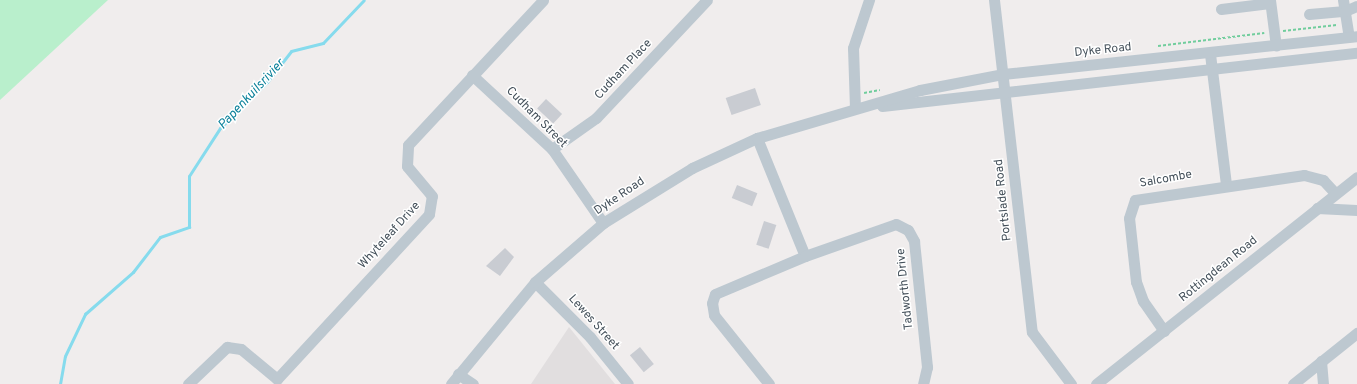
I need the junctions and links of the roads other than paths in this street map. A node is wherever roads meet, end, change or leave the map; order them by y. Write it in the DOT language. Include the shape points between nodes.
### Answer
graph roads {
  1 [pos="543,0"];
  2 [pos="707,0"];
  3 [pos="869,0"];
  4 [pos="994,0"];
  5 [pos="1343,0"];
  6 [pos="1270,2"];
  7 [pos="1357,6"];
  8 [pos="1221,9"];
  9 [pos="1345,11"];
  10 [pos="1309,14"];
  11 [pos="1353,36"];
  12 [pos="1276,46"];
  13 [pos="1357,53"];
  14 [pos="1210,54"];
  15 [pos="1211,71"];
  16 [pos="1003,74"];
  17 [pos="472,76"];
  18 [pos="1005,94"];
  19 [pos="855,108"];
  20 [pos="757,138"];
  21 [pos="552,149"];
  22 [pos="1357,177"];
  23 [pos="1226,184"];
  24 [pos="1336,193"];
  25 [pos="1317,208"];
  26 [pos="1357,210"];
  27 [pos="603,224"];
  28 [pos="805,256"];
  29 [pos="535,282"];
  30 [pos="1164,331"];
  31 [pos="1357,333"];
  32 [pos="1321,361"];
  33 [pos="458,374"];
  34 [pos="280,382"];
  35 [pos="188,384"];
  36 [pos="451,384"];
  37 [pos="473,384"];
  38 [pos="628,384"];
  39 [pos="769,384"];
  40 [pos="923,384"];
  41 [pos="1071,384"];
  42 [pos="1096,384"];
  43 [pos="1293,384"];
  44 [pos="1324,384"];
  1 -- 17 [label="street, Whyteleaf Drive"];
  2 -- 21 [label="street, Cudham Place" via="596,118"];
  3 -- 19 [label="street" via="853,48"];
  4 -- 16 [label="street, Portslade Road"];
  5 -- 9 [label="street"];
  6 -- 8 [label="street"];
  6 -- 12 [label="street"];
  7 -- 9 [label="street"];
  9 -- 10 [label="street"];
  9 -- 11 [label="street"];
  11 -- 12 [label="street, Dyke Road"];
  12 -- 14 [label="street, Dyke Road"];
  13 -- 15 [label="street, Dyke Road"];
  14 -- 15 [label="street"];
  14 -- 16 [label="street, Dyke Road"];
  15 -- 18 [label="street, Dyke Road"];
  15 -- 23 [label="street"];
  16 -- 18 [label="street, Portslade Road"];
  16 -- 19 [label="street, Dyke Road" via="920,90"];
  17 -- 21 [label="street, Cudham Street"];
  17 -- 34 [label="street, Whyteleaf Drive" via="412,138 406,149 407,166 432,196 429,214"];
  18 -- 19 [label="street, Dyke Road"];
  18 -- 41 [label="street, Portslade Road" via="1032,332"];
  19 -- 20 [label="street, Dyke Road"];
  20 -- 27 [label="street, Dyke Road" via="692,168"];
  20 -- 28 [label="street"];
  21 -- 27 [label="street, Cudham Street"];
  22 -- 24 [label="street, Rottingdean Road"];
  23 -- 24 [label="street, Salcombe" via="1312,175 1323,180"];
  23 -- 30 [label="street, Salcombe" via="1140,196 1129,210 1136,282 1143,301"];
  24 -- 25 [label="street, Rottingdean Road"];
  25 -- 26 [label="street"];
  25 -- 30 [label="street, Rottingdean Road"];
  27 -- 29 [label="street, Dyke Road"];
  28 -- 39 [label="street, Tadworth Drive" via="720,290 712,299 714,316 719,324"];
  28 -- 40 [label="street, Tadworth Drive" via="888,224 908,230 914,241 927,367"];
  29 -- 33 [label="street, Dyke Road"];
  29 -- 38 [label="street, Lewes Street" via="573,318"];
  30 -- 42 [label="street, Rottingdean Road"];
  31 -- 32 [label="street"];
  32 -- 43 [label="street"];
  32 -- 44 [label="street"];
  33 -- 36 [label="street, Dyke Road"];
  33 -- 37 [label="street"];
  34 -- 35 [label="street, Whyteleaf Drive" via="241,349 227,347"];
}
